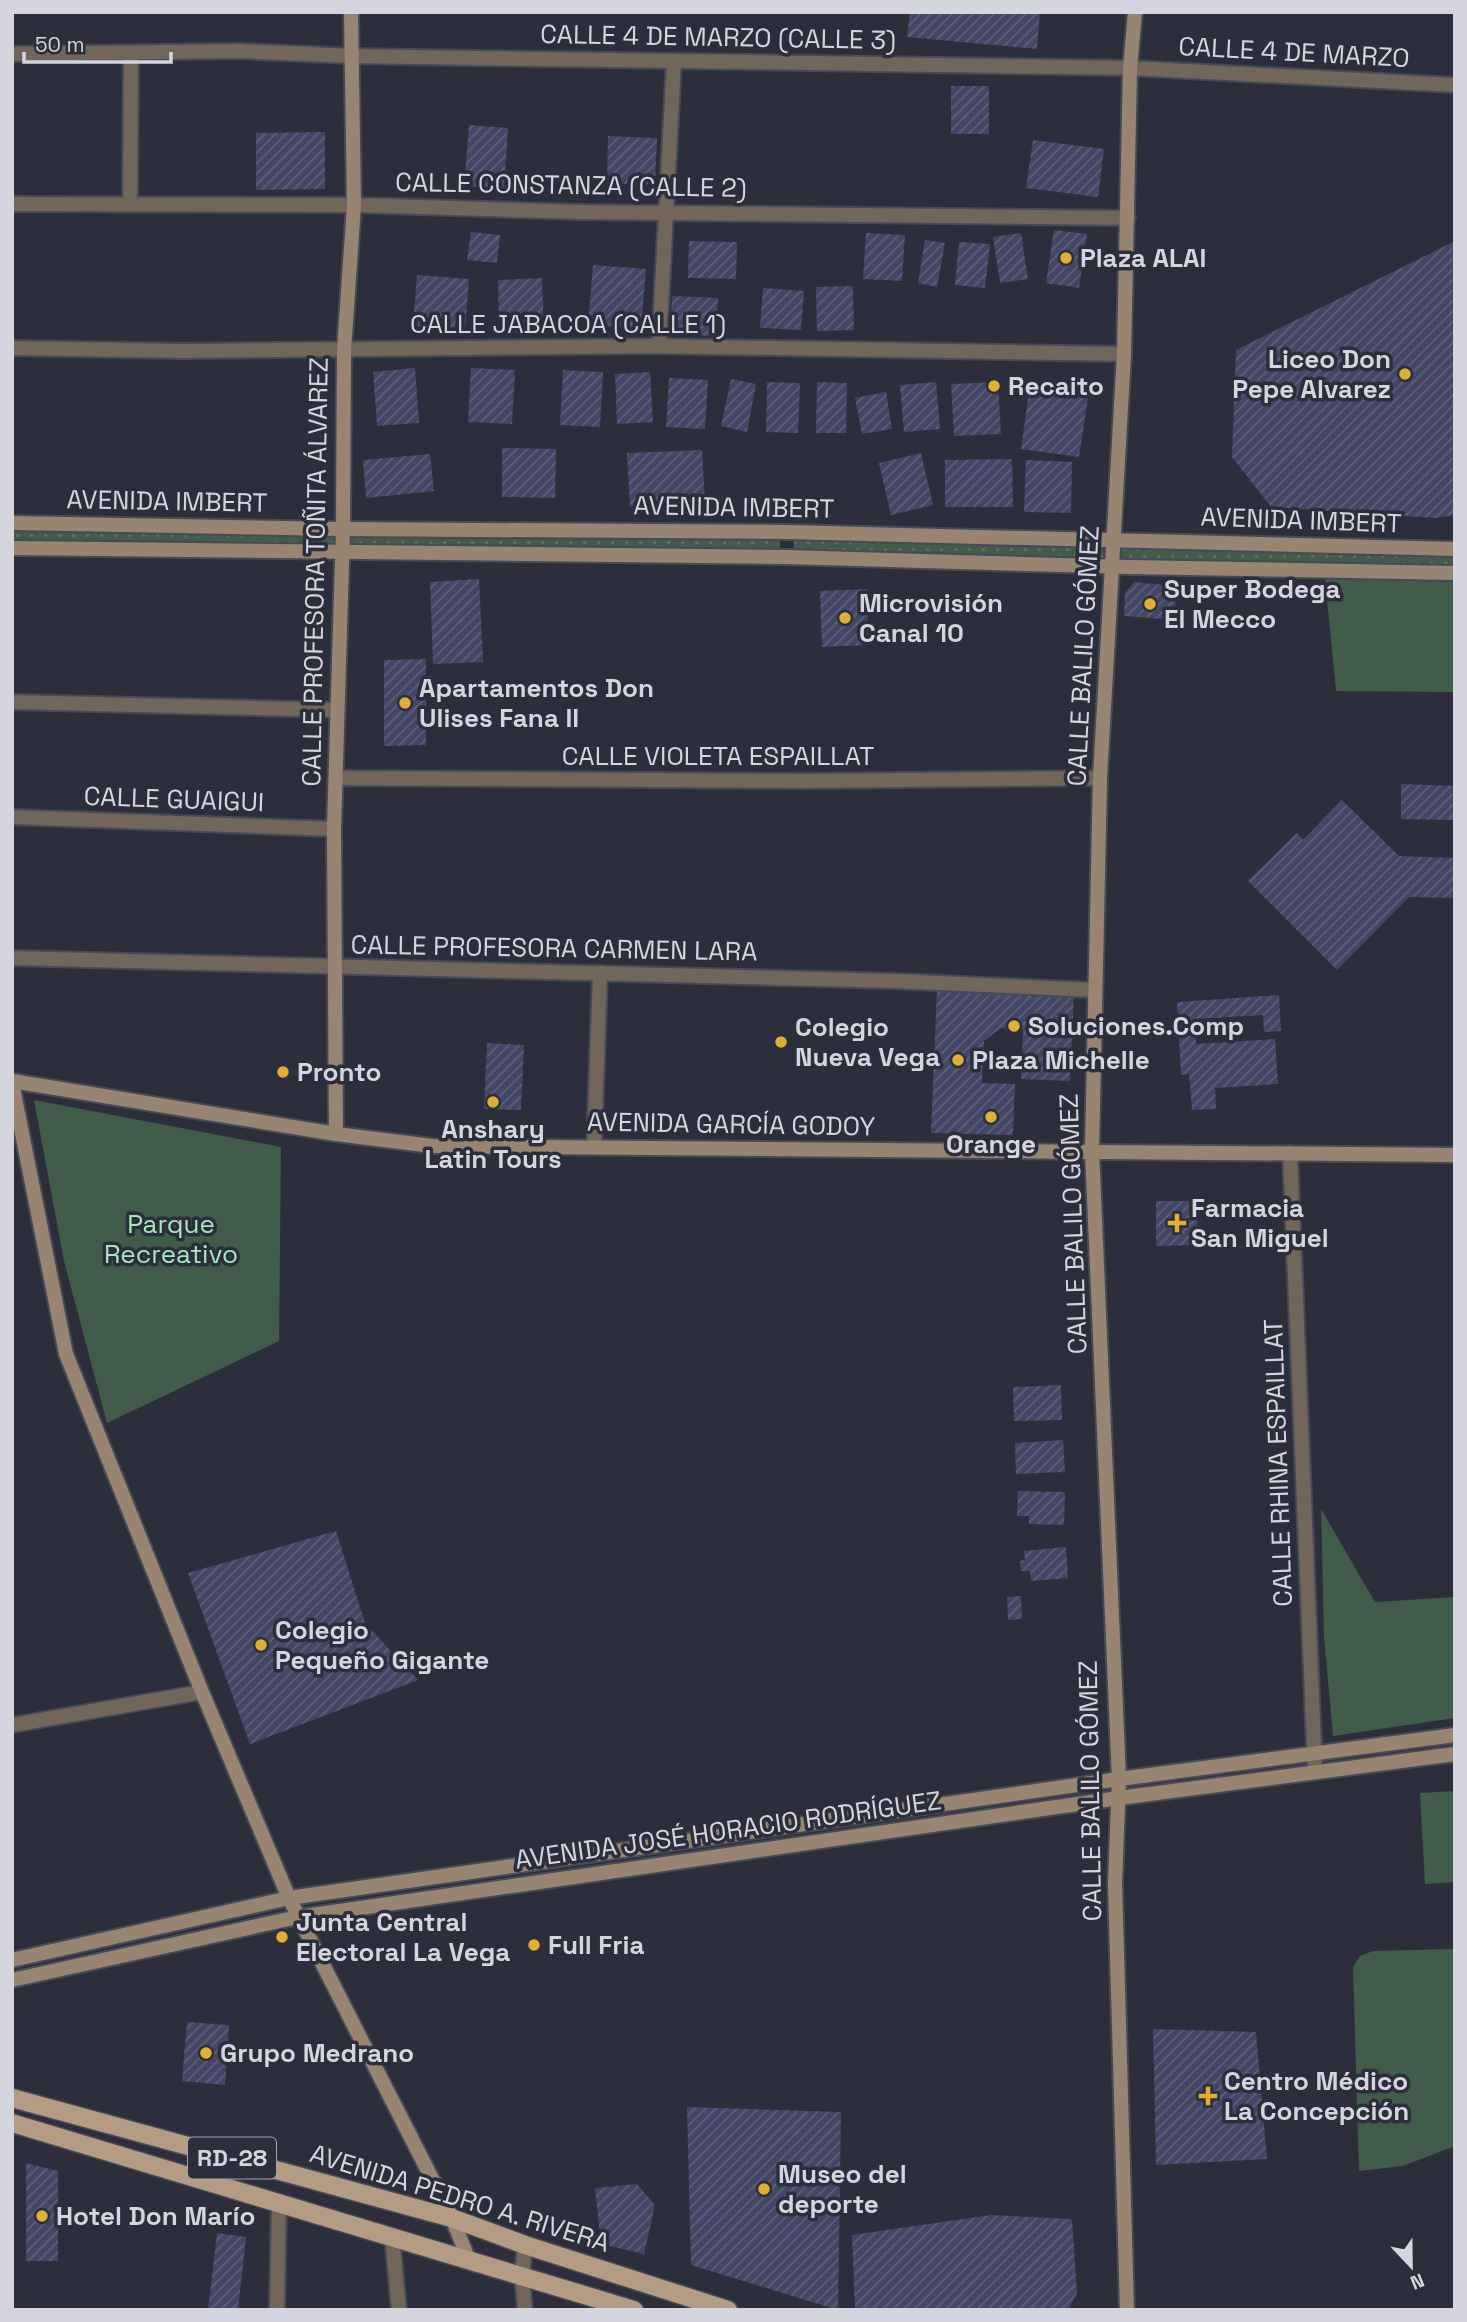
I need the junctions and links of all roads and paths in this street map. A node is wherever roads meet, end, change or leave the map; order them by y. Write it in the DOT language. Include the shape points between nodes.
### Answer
graph roads {
  1 [pos="351,12"];
  2 [pos="1135,12"];
  3 [pos="131,52"];
  4 [pos="12,54"];
  5 [pos="351,55"];
  6 [pos="674,61"];
  7 [pos="1130,68"];
  8 [pos="1455,85"];
  9 [pos="12,204"];
  10 [pos="130,204"];
  11 [pos="354,205"];
  12 [pos="665,212"];
  13 [pos="1128,218"];
  14 [pos="659,346"];
  15 [pos="12,348"];
  16 [pos="344,350"];
  17 [pos="1124,354"];
  18 [pos="12,523"];
  19 [pos="343,529"];
  20 [pos="787,532"];
  21 [pos="1114,540"];
  22 [pos="12,548"];
  23 [pos="1455,549"];
  24 [pos="342,550"];
  25 [pos="787,557"];
  26 [pos="1112,567"];
  27 [pos="1455,573"];
  28 [pos="12,702"];
  29 [pos="337,710"];
  30 [pos="336,778"];
  31 [pos="1100,778"];
  32 [pos="12,817"];
  33 [pos="334,829"];
  34 [pos="12,958"];
  35 [pos="335,967"];
  36 [pos="600,973"];
  37 [pos="1095,990"];
  38 [pos="12,1082"];
  39 [pos="336,1134"];
  40 [pos="594,1147"];
  41 [pos="1092,1150"];
  42 [pos="1290,1153"];
  43 [pos="1455,1155"];
  44 [pos="202,1692"];
  45 [pos="12,1725"];
  46 [pos="1455,1735"];
  47 [pos="1314,1752"];
  48 [pos="1455,1754"];
  49 [pos="1315,1771"];
  50 [pos="1119,1779"];
  51 [pos="1119,1798"];
  52 [pos="289,1898"];
  53 [pos="298,1916"];
  54 [pos="12,1960"];
  55 [pos="12,1980"];
  56 [pos="12,2098"];
  57 [pos="12,2123"];
  58 [pos="279,2202"];
  59 [pos="452,2218"];
  60 [pos="392,2236"];
  61 [pos="525,2245"];
  62 [pos="468,2259"];
  63 [pos="522,2275"];
  64 [pos="277,2310"];
  65 [pos="399,2310"];
  66 [pos="525,2310"];
  67 [pos="634,2310"];
  68 [pos="728,2310"];
  69 [pos="1127,2310"];
  1 -- 5 [label="street, CALLE PROFESORA TOÑITA ÁLVAREZ"];
  2 -- 7 [label="street, CALLE BALILO GÓMEZ"];
  3 -- 4 [label="street, CALLE 4 DE MARZO (CALLE 3)"];
  3 -- 5 [label="street, CALLE 4 DE MARZO (CALLE 3)"];
  3 -- 10 [label="street"];
  5 -- 6 [label="street, CALLE 4 DE MARZO (CALLE 3)"];
  5 -- 11 [label="street, CALLE PROFESORA TOÑITA ÁLVAREZ"];
  6 -- 7 [label="street, CALLE 4 DE MARZO (CALLE 3)"];
  6 -- 12 [label="street"];
  7 -- 8 [label="street, CALLE 4 DE MARZO"];
  7 -- 13 [label="street, CALLE BALILO GÓMEZ"];
  9 -- 10 [label="street, CALLE CONSTANZA (CALLE 2)"];
  10 -- 11 [label="street, CALLE CONSTANZA (CALLE 2)"];
  11 -- 12 [label="street, CALLE CONSTANZA (CALLE 2)"];
  11 -- 16 [label="street, CALLE PROFESORA TOÑITA ÁLVAREZ"];
  12 -- 13 [label="street, CALLE CONSTANZA (CALLE 2)"];
  12 -- 14 [label="street"];
  13 -- 17 [label="street, CALLE BALILO GÓMEZ"];
  14 -- 16 [label="street, CALLE JABACOA (CALLE 1)"];
  14 -- 17 [label="street, CALLE JABACOA (CALLE 1)"];
  15 -- 16 [label="street, CALLE JABACOA (CALLE 1)"];
  16 -- 19 [label="street, CALLE PROFESORA TOÑITA ÁLVAREZ"];
  17 -- 21 [label="street, CALLE BALILO GÓMEZ"];
  18 -- 19 [label="street, AVENIDA IMBERT"];
  19 -- 20 [label="street, AVENIDA IMBERT"];
  19 -- 24 [label="street, CALLE PROFESORA TOÑITA ÁLVAREZ"];
  20 -- 21 [label="street, AVENIDA IMBERT"];
  20 -- 25 [label="street"];
  21 -- 23 [label="street, AVENIDA IMBERT"];
  21 -- 26 [label="street, CALLE BALILO GÓMEZ"];
  22 -- 24 [label="street, AVENIDA IMBERT"];
  24 -- 25 [label="street, AVENIDA IMBERT"];
  24 -- 29 [label="street, CALLE PROFESORA TOÑITA ÁLVAREZ"];
  25 -- 26 [label="street, AVENIDA IMBERT"];
  26 -- 27 [label="street, AVENIDA IMBERT"];
  26 -- 31 [label="street, CALLE BALILO GÓMEZ"];
  28 -- 29 [label="street"];
  29 -- 30 [label="street, CALLE PROFESORA TOÑITA ÁLVAREZ"];
  30 -- 31 [label="street, CALLE VIOLETA ESPAILLAT"];
  30 -- 33 [label="street, CALLE PROFESORA TOÑITA ÁLVAREZ"];
  31 -- 37 [label="street, CALLE BALILO GÓMEZ"];
  32 -- 33 [label="street, CALLE GUAIGUI"];
  33 -- 35 [label="street, CALLE PROFESORA TOÑITA ÁLVAREZ"];
  34 -- 35 [label="street, CALLE PROFESORA CARMEN LARA"];
  35 -- 36 [label="street, CALLE PROFESORA CARMEN LARA"];
  35 -- 39 [label="street, CALLE PROFESORA TOÑITA ÁLVAREZ"];
  36 -- 37 [label="street, CALLE PROFESORA CARMEN LARA"];
  36 -- 40 [label="street"];
  37 -- 41 [label="street, CALLE BALILO GÓMEZ"];
  38 -- 39 [label="street, AVENIDA GARCÍA GODOY"];
  38 -- 44 [label="street" via="66,1354"];
  39 -- 40 [label="street, AVENIDA GARCÍA GODOY" via="432,1146"];
  40 -- 41 [label="street, AVENIDA GARCÍA GODOY"];
  41 -- 42 [label="street, AVENIDA GARCÍA GODOY"];
  41 -- 50 [label="street, CALLE BALILO GÓMEZ"];
  42 -- 43 [label="street, AVENIDA GARCÍA GODOY"];
  42 -- 47 [label="street, CALLE RHINA ESPAILLAT"];
  44 -- 45 [label="street"];
  44 -- 52 [label="street"];
  46 -- 47 [label="street, AVENIDA JOSÉ HORACIO RODRÍGUEZ"];
  47 -- 49 [label="street, CALLE RHINA ESPAILLAT"];
  47 -- 50 [label="street, AVENIDA JOSÉ HORACIO RODRÍGUEZ"];
  48 -- 49 [label="street, AVENIDA JOSÉ HORACIO RODRÍGUEZ"];
  49 -- 51 [label="street, AVENIDA JOSÉ HORACIO RODRÍGUEZ"];
  50 -- 51 [label="street, CALLE BALILO GÓMEZ"];
  50 -- 52 [label="street, AVENIDA JOSÉ HORACIO RODRÍGUEZ"];
  51 -- 53 [label="street, AVENIDA JOSÉ HORACIO RODRÍGUEZ"];
  51 -- 69 [label="street, CALLE BALILO GÓMEZ" via="1115,1883"];
  52 -- 53 [label="street"];
  52 -- 54 [label="street, AVENIDA JOSÉ HORACIO RODRÍGUEZ"];
  53 -- 55 [label="street, AVENIDA JOSÉ HORACIO RODRÍGUEZ"];
  53 -- 59 [label="street"];
  56 -- 59 [label="main road, AVENIDA PEDRO A. RIVERA / RD-28"];
  57 -- 58 [label="main road, RD-28"];
  58 -- 60 [label="main road, RD-28"];
  58 -- 64 [label="street"];
  59 -- 61 [label="main road, AVENIDA PEDRO A. RIVERA / RD-28"];
  59 -- 62 [label="street"];
  60 -- 62 [label="main road, RD-28"];
  60 -- 65 [label="street"];
  61 -- 63 [label="street"];
  61 -- 68 [label="main road, AVENIDA PEDRO A. RIVERA / RD-28"];
  62 -- 63 [label="main road, RD-28"];
  63 -- 66 [label="street"];
  63 -- 67 [label="main road, RD-28"];
}
